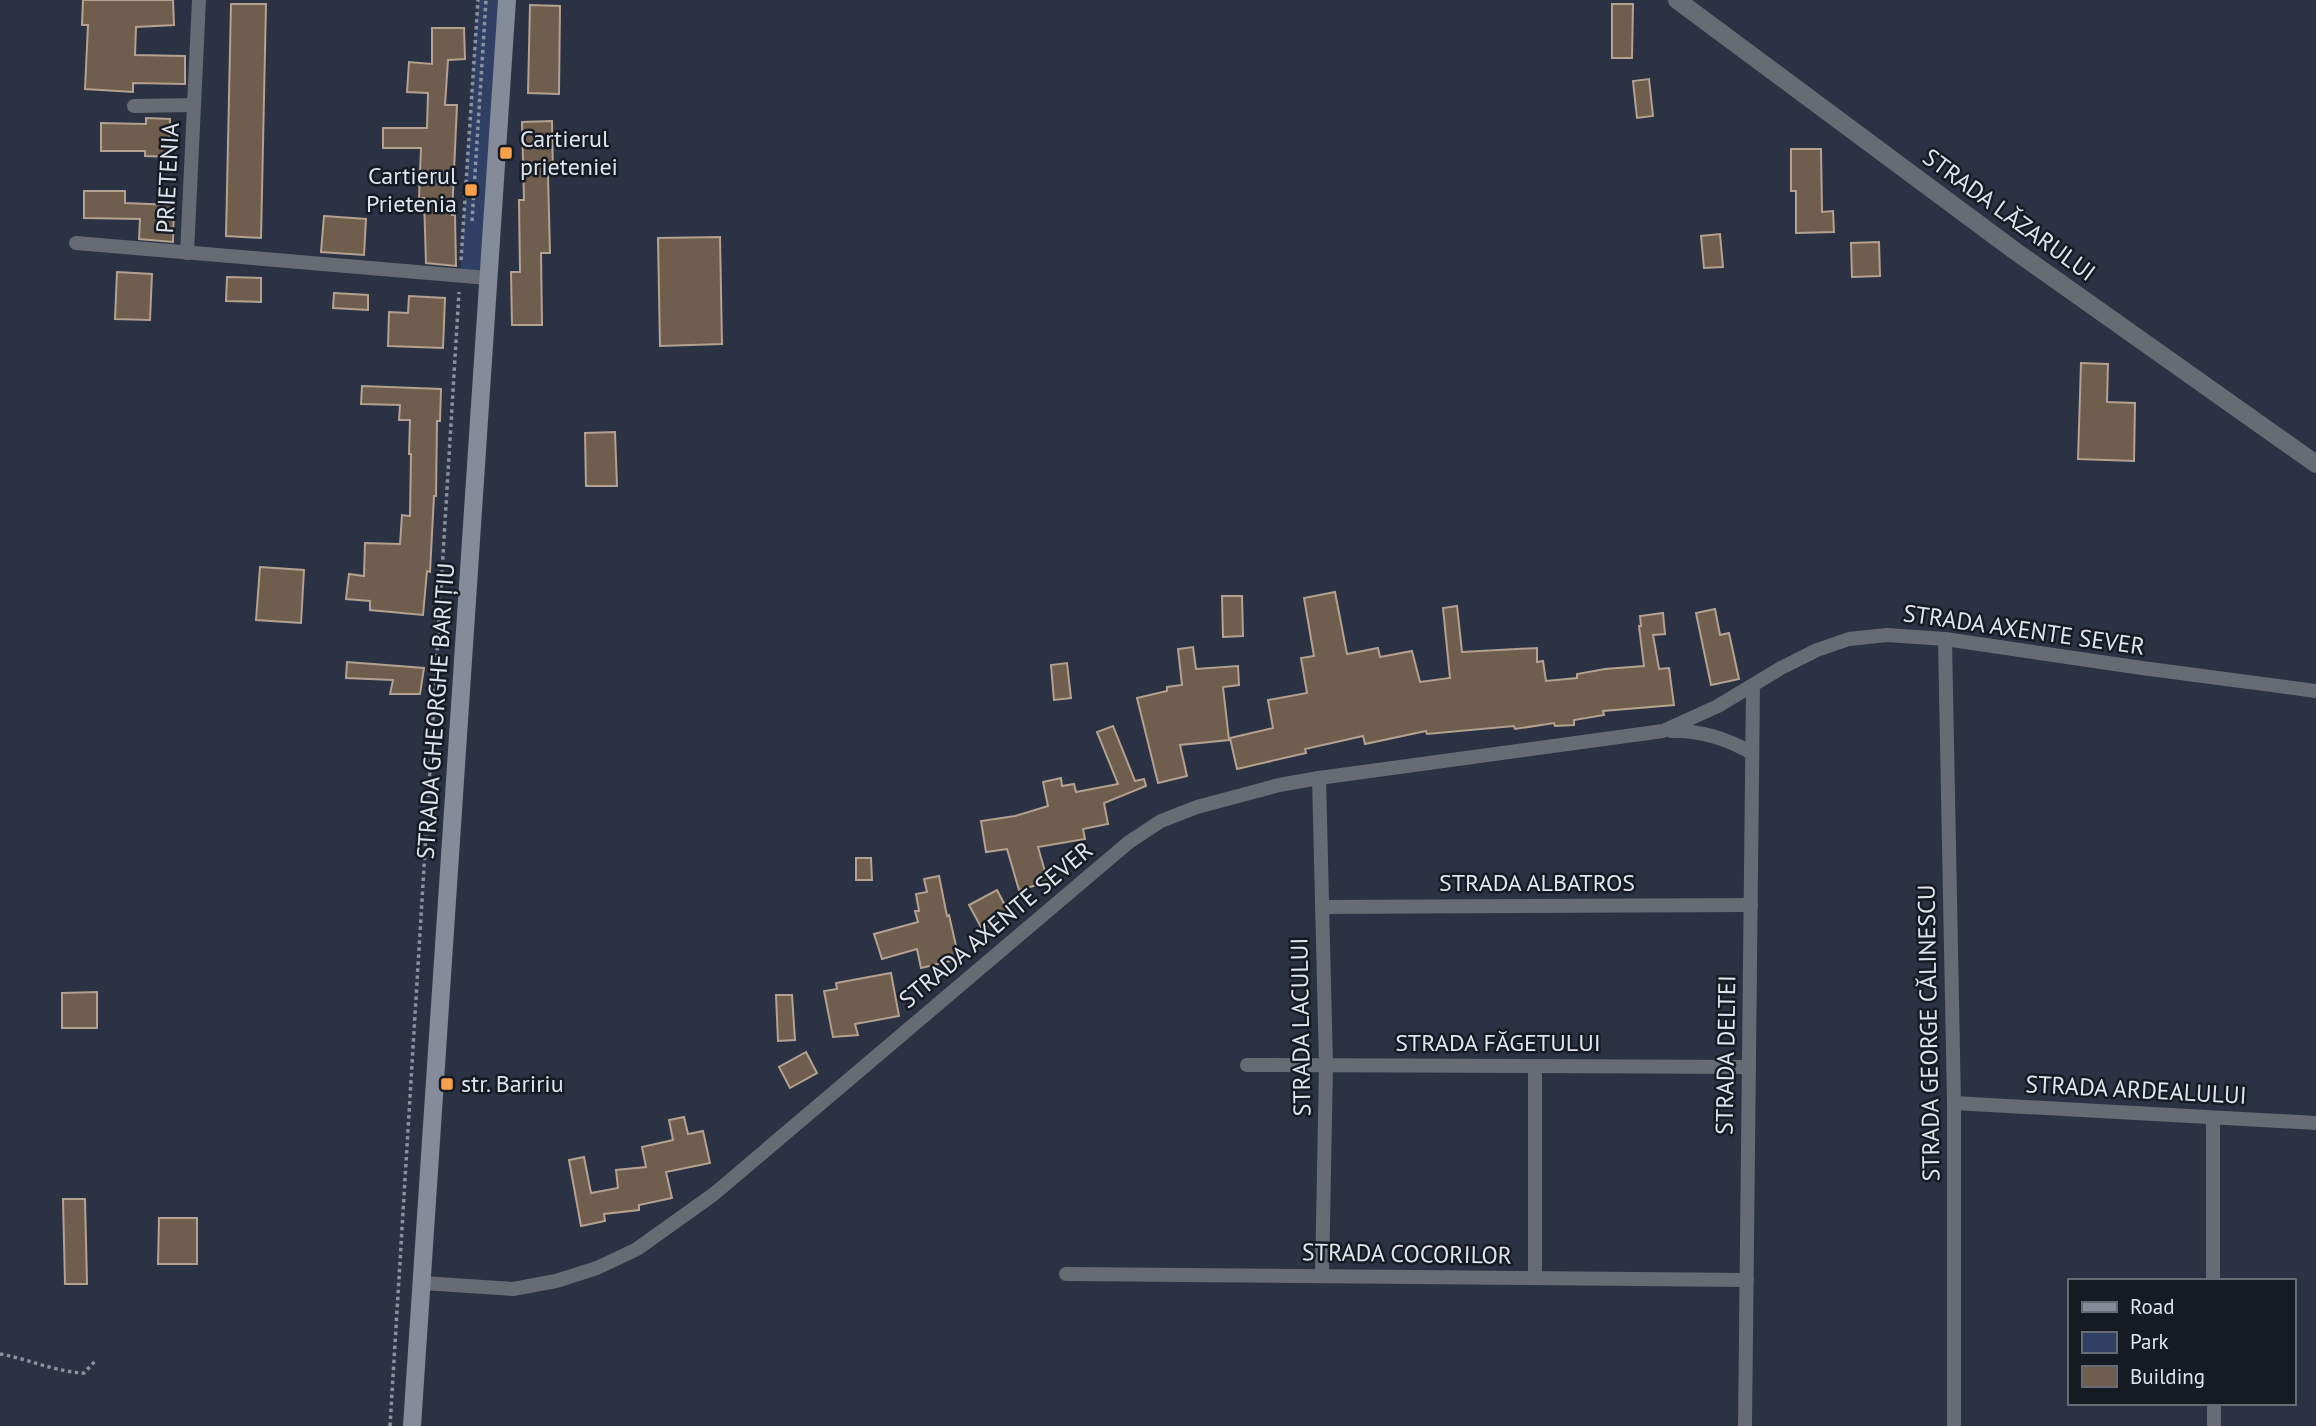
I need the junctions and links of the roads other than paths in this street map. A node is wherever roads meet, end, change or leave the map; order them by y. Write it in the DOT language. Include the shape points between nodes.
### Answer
graph roads {
  1 [pos="199,0"];
  2 [pos="507,0"];
  3 [pos="1677,0"];
  4 [pos="194,105"];
  5 [pos="134,106"];
  6 [pos="76,243"];
  7 [pos="187,253"];
  8 [pos="488,278"];
  9 [pos="2316,464"];
  10 [pos="1945,639"];
  11 [pos="1753,685"];
  12 [pos="2316,691"];
  13 [pos="1663,731"];
  14 [pos="1752,753"];
  15 [pos="1319,778"];
  16 [pos="1751,905"];
  17 [pos="1323,907"];
  18 [pos="1247,1065"];
  19 [pos="1326,1065"];
  20 [pos="1535,1066"];
  21 [pos="1749,1067"];
  22 [pos="1954,1103"];
  23 [pos="2213,1118"];
  24 [pos="2316,1123"];
  25 [pos="1066,1274"];
  26 [pos="1322,1276"];
  27 [pos="1535,1278"];
  28 [pos="2213,1279"];
  29 [pos="1747,1280"];
  30 [pos="423,1283"];
  31 [pos="2214,1405"];
  32 [pos="412,1426"];
  33 [pos="1745,1426"];
  34 [pos="1954,1426"];
  35 [pos="2214,1426"];
  1 -- 4 [label="street, PRIETENIA"];
  2 -- 8 [label="main road, STRADA GHEORGHE BARIȚIU"];
  3 -- 9 [label="street, STRADA LĂZARULUI" via="2015,251"];
  4 -- 5 [label="street, PRIETENIA"];
  4 -- 7 [label="street, PRIETENIA"];
  6 -- 7 [label="street"];
  7 -- 8 [label="street"];
  8 -- 30 [label="main road, STRADA GHEORGHE BARIȚIU"];
  10 -- 11 [label="street, STRADA AXENTE SEVER" via="1887,635 1849,639 1817,650"];
  10 -- 12 [label="street, STRADA AXENTE SEVER"];
  10 -- 22 [label="street, STRADA GEORGE CĂLINESCU"];
  11 -- 13 [label="street, STRADA AXENTE SEVER"];
  11 -- 14 [label="street, STRADA DELTEI"];
  13 -- 14 [label="street, STRADA AXENTE SEVER" via="1709,734"];
  13 -- 15 [label="street, STRADA AXENTE SEVER"];
  14 -- 16 [label="street, STRADA DELTEI"];
  15 -- 17 [label="street, STRADA LACULUI"];
  15 -- 30 [label="street, STRADA AXENTE SEVER" via="1197,807 1161,821 1129,842 714,1194 637,1249 597,1268 513,1289"];
  16 -- 17 [label="street, STRADA ALBATROS"];
  16 -- 21 [label="street, STRADA DELTEI"];
  17 -- 19 [label="street, STRADA LACULUI"];
  18 -- 19 [label="street, STRADA FĂGETULUI"];
  19 -- 20 [label="street, STRADA FĂGETULUI"];
  19 -- 26 [label="street, STRADA LACULUI"];
  20 -- 21 [label="street, STRADA FĂGETULUI"];
  20 -- 27 [label="street"];
  21 -- 29 [label="street, STRADA DELTEI"];
  22 -- 23 [label="street, STRADA ARDEALULUI"];
  22 -- 34 [label="street, STRADA GEORGE CĂLINESCU"];
  23 -- 24 [label="street, STRADA ARDEALULUI"];
  23 -- 28 [label="street"];
  25 -- 26 [label="street, STRADA COCORILOR"];
  26 -- 27 [label="street, STRADA COCORILOR"];
  27 -- 29 [label="street, STRADA COCORILOR"];
  29 -- 33 [label="street, STRADA DELTEI"];
  30 -- 32 [label="main road, STRADA GHEORGHE BARIȚIU"];
  31 -- 35 [label="street"];
}
